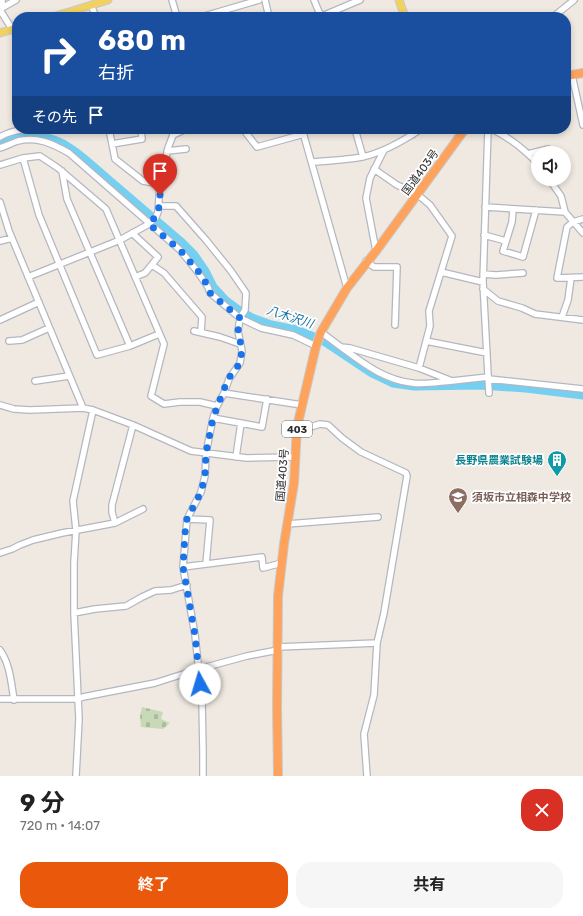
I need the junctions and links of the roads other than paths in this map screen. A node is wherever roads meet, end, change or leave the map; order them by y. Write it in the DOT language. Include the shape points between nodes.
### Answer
graph roads {
  1 [pos="2,0"];
  2 [pos="16,0"];
  3 [pos="108,0"];
  4 [pos="172,0"];
  5 [pos="259,0"];
  6 [pos="265,0"];
  7 [pos="314,0"];
  8 [pos="360,0"];
  9 [pos="399,0"];
  10 [pos="574,0"];
  11 [pos="91,5"];
  12 [pos="1,9"];
  13 [pos="69,12"];
  14 [pos="94,12"];
  15 [pos="176,12"];
  16 [pos="223,12"];
  17 [pos="268,12"];
  18 [pos="319,12"];
  19 [pos="332,12"];
  20 [pos="403,12"];
  21 [pos="559,12"];
  22 [pos="12,26"];
  23 [pos="12,30"];
  24 [pos="0,33"];
  25 [pos="583,74"];
  26 [pos="571,76"];
  27 [pos="571,83"];
  28 [pos="583,125"];
  29 [pos="12,131"];
  30 [pos="110,134"];
  31 [pos="142,134"];
  32 [pos="171,134"];
  33 [pos="247,134"];
  34 [pos="294,134"];
  35 [pos="304,134"];
  36 [pos="356,134"];
  37 [pos="408,134"];
  38 [pos="460,134"];
  39 [pos="488,134"];
  40 [pos="502,134"];
  41 [pos="0,137"];
  42 [pos="112,144"];
  43 [pos="0,148"];
  44 [pos="186,149"];
  45 [pos="384,150"];
  46 [pos="167,151"];
  47 [pos="531,153"];
  48 [pos="528,154"];
  49 [pos="362,157"];
  50 [pos="531,157"];
  51 [pos="23,158"];
  52 [pos="312,162"];
  53 [pos="0,165"];
  54 [pos="374,169"];
  55 [pos="62,171"];
  56 [pos="160,184"];
  57 [pos="554,186"];
  58 [pos="417,194"];
  59 [pos="0,202"];
  60 [pos="160,206"];
  61 [pos="485,207"];
  62 [pos="512,209"];
  63 [pos="536,210"];
  64 [pos="564,212"];
  65 [pos="583,219"];
  66 [pos="573,222"];
  67 [pos="150,223"];
  68 [pos="583,233"];
  69 [pos="132,234"];
  70 [pos="484,235"];
  71 [pos="12,238"];
  72 [pos="120,240"];
  73 [pos="506,241"];
  74 [pos="0,242"];
  75 [pos="376,251"];
  76 [pos="89,252"];
  77 [pos="366,261"];
  78 [pos="59,265"];
  79 [pos="152,265"];
  80 [pos="441,272"];
  81 [pos="523,273"];
  82 [pos="483,274"];
  83 [pos="28,277"];
  84 [pos="135,277"];
  85 [pos="583,277"];
  86 [pos="572,278"];
  87 [pos="483,282"];
  88 [pos="347,288"];
  89 [pos="483,288"];
  90 [pos="39,302"];
  91 [pos="562,317"];
  92 [pos="240,318"];
  93 [pos="0,320"];
  94 [pos="583,320"];
  95 [pos="394,325"];
  96 [pos="49,328"];
  97 [pos="194,331"];
  98 [pos="201,332"];
  99 [pos="321,332"];
  100 [pos="159,334"];
  101 [pos="9,341"];
  102 [pos="426,341"];
  103 [pos="240,344"];
  104 [pos="130,346"];
  105 [pos="316,346"];
  106 [pos="341,347"];
  107 [pos="487,353"];
  108 [pos="419,368"];
  109 [pos="69,376"];
  110 [pos="489,378"];
  111 [pos="35,381"];
  112 [pos="452,381"];
  113 [pos="583,389"];
  114 [pos="224,393"];
  115 [pos="489,393"];
  116 [pos="267,400"];
  117 [pos="0,405"];
  118 [pos="302,405"];
  119 [pos="217,406"];
  120 [pos="83,408"];
  121 [pos="93,410"];
  122 [pos="213,418"];
  123 [pos="242,423"];
  124 [pos="133,425"];
  125 [pos="297,427"];
  126 [pos="206,453"];
  127 [pos="236,457"];
  128 [pos="296,457"];
  129 [pos="143,509"];
  130 [pos="378,517"];
  131 [pos="187,519"];
  132 [pos="115,523"];
  133 [pos="288,524"];
  134 [pos="76,530"];
  135 [pos="0,553"];
  136 [pos="206,564"];
  137 [pos="282,564"];
  138 [pos="183,567"];
  139 [pos="187,585"];
  140 [pos="74,613"];
  141 [pos="377,643"];
  142 [pos="278,648"];
  143 [pos="0,650"];
  144 [pos="199,669"];
  145 [pos="0,699"];
  146 [pos="78,699"];
  147 [pos="14,700"];
  148 [pos="76,776"];
  149 [pos="203,776"];
  150 [pos="278,776"];
  151 [pos="367,776"];
  1 -- 12 [label="street"];
  2 -- 12 [label="street"];
  3 -- 11 [label="main road"];
  4 -- 15 [label="street"];
  5 -- 16 [label="street"];
  6 -- 17 [label="street"];
  7 -- 18 [label="street"];
  8 -- 19 [label="street"];
  9 -- 20 [label="main road"];
  10 -- 21 [label="street"];
  11 -- 13 [label="main road"];
  11 -- 14 [label="street"];
  12 -- 22 [label="street"];
  23 -- 24 [label="main road"];
  25 -- 26 [label="highway"];
  27 -- 28 [label="street"];
  29 -- 41 [label="street"];
  30 -- 42 [label="street"];
  31 -- 42 [label="street" via="142,139"];
  32 -- 46 [label="street"];
  33 -- 34 [label="street" via="257,147"];
  35 -- 52 [label="street"];
  36 -- 49 [label="street"];
  37 -- 45 [label="street"];
  38 -- 58 [label="highway, 国道403号 / 403"];
  39 -- 61 [label="street"];
  40 -- 48 [label="street"];
  42 -- 56 [label="street" via="115,159 143,182"];
  43 -- 67 [label="street" via="18,141 36,139 52,144 69,153"];
  44 -- 46 [label="street"];
  45 -- 49 [label="street"];
  45 -- 54 [label="street"];
  46 -- 56 [label="street"];
  47 -- 48 [label="street"];
  48 -- 50 [label="street"];
  49 -- 52 [label="street"];
  51 -- 53 [label="street"];
  51 -- 55 [label="street" via="40,156"];
  51 -- 78 [label="street" via="39,215"];
  52 -- 88 [label="street"];
  54 -- 58 [label="street" via="397,186"];
  54 -- 75 [label="street" via="366,198"];
  55 -- 72 [label="street" via="106,209"];
  55 -- 76 [label="street" via="67,199"];
  56 -- 60 [label="street"];
  57 -- 64 [label="street" via="560,196"];
  58 -- 75 [label="highway, 国道403号 / 403"];
  58 -- 80 [label="street" via="430,205 452,236"];
  59 -- 71 [label="street"];
  60 -- 67 [label="street" via="156,217"];
  60 -- 92 [label="street" via="176,206 231,271 246,293 245,310"];
  61 -- 62 [label="street"];
  61 -- 70 [label="street"];
  62 -- 63 [label="street"];
  62 -- 73 [label="street" via="512,222"];
  63 -- 64 [label="street"];
  63 -- 73 [label="street" via="523,257 503,251"];
  64 -- 66 [label="street"];
  65 -- 66 [label="street"];
  66 -- 68 [label="street"];
  66 -- 86 [label="street" via="567,227 557,278"];
  67 -- 69 [label="street"];
  67 -- 92 [label="street" via="180,250 198,271 210,293"];
  69 -- 72 [label="street"];
  69 -- 79 [label="street" via="158,256"];
  70 -- 73 [label="street"];
  70 -- 82 [label="street"];
  71 -- 74 [label="street"];
  71 -- 83 [label="street"];
  72 -- 76 [label="street"];
  72 -- 84 [label="street"];
  75 -- 77 [label="highway, 国道403号 / 403"];
  76 -- 78 [label="street"];
  76 -- 104 [label="street"];
  77 -- 88 [label="highway, 国道403号 / 403"];
  77 -- 95 [label="street" via="374,267 397,267"];
  78 -- 83 [label="street"];
  78 -- 104 [label="street" via="97,355"];
  79 -- 84 [label="street" via="145,273"];
  79 -- 98 [label="street" via="164,273 202,317"];
  80 -- 87 [label="street"];
  80 -- 102 [label="street" via="429,311 430,326"];
  81 -- 82 [label="street"];
  82 -- 87 [label="street"];
  83 -- 90 [label="street"];
  84 -- 100 [label="street"];
  85 -- 86 [label="street"];
  86 -- 91 [label="street"];
  87 -- 89 [label="street"];
  88 -- 99 [label="highway, 国道403号 / 403"];
  89 -- 91 [label="street" via="498,301 535,314"];
  89 -- 107 [label="street"];
  90 -- 93 [label="street"];
  90 -- 96 [label="street"];
  91 -- 94 [label="street"];
  92 -- 103 [label="street"];
  92 -- 105 [label="street" via="261,328 293,336"];
  96 -- 101 [label="street" via="22,340"];
  96 -- 109 [label="street"];
  97 -- 98 [label="street"];
  98 -- 103 [label="street"];
  99 -- 105 [label="highway, 国道403号 / 403"];
  99 -- 106 [label="street"];
  100 -- 104 [label="street"];
  100 -- 119 [label="street" via="164,344 151,396 164,404 200,402"];
  102 -- 107 [label="street"];
  102 -- 108 [label="street"];
  103 -- 114 [label="street" via="240,363 228,379"];
  105 -- 118 [label="highway, 国道403号 / 403"];
  106 -- 108 [label="street"];
  106 -- 112 [label="street" via="373,370 395,380 412,384"];
  107 -- 110 [label="street"];
  108 -- 112 [label="street"];
  109 -- 111 [label="street"];
  109 -- 120 [label="street"];
  110 -- 112 [label="street"];
  110 -- 113 [label="street"];
  110 -- 115 [label="street"];
  114 -- 116 [label="street"];
  114 -- 119 [label="street"];
  116 -- 118 [label="street"];
  116 -- 123 [label="street" via="262,426"];
  117 -- 120 [label="street" via="30,410"];
  118 -- 125 [label="highway, 国道403号 / 403"];
  119 -- 122 [label="street"];
  120 -- 121 [label="street"];
  121 -- 124 [label="street"];
  121 -- 134 [label="street" via="73,501"];
  122 -- 123 [label="street"];
  122 -- 126 [label="street"];
  123 -- 127 [label="street"];
  124 -- 126 [label="street" via="191,451"];
  124 -- 132 [label="street" via="112,505"];
  125 -- 128 [label="highway, 国道403号 / 403"];
  125 -- 141 [label="street" via="328,425 361,452 406,473 392,569"];
  126 -- 127 [label="street"];
  126 -- 131 [label="street" via="201,492"];
  127 -- 128 [label="street"];
  128 -- 133 [label="highway, 国道403号 / 403"];
  129 -- 132 [label="street"];
  130 -- 133 [label="street"];
  131 -- 136 [label="street" via="210,520"];
  131 -- 138 [label="street"];
  132 -- 134 [label="street"];
  133 -- 137 [label="highway, 国道403号 / 403"];
  134 -- 135 [label="street" via="33,540"];
  134 -- 140 [label="street"];
  136 -- 137 [label="street" via="262,557 263,568"];
  136 -- 138 [label="street"];
  137 -- 142 [label="highway, 国道403号 / 403" via="278,596"];
  138 -- 139 [label="street"];
  139 -- 140 [label="street" via="155,591 126,606"];
  139 -- 144 [label="street"];
  140 -- 146 [label="street"];
  141 -- 142 [label="street"];
  141 -- 151 [label="street" via="374,695 364,734"];
  142 -- 144 [label="street"];
  142 -- 150 [label="highway, 国道403号 / 403"];
  143 -- 147 [label="street" via="8,666"];
  144 -- 146 [label="street" via="155,683"];
  144 -- 149 [label="street"];
  145 -- 147 [label="street"];
  146 -- 147 [label="street"];
  146 -- 148 [label="street"];
}
